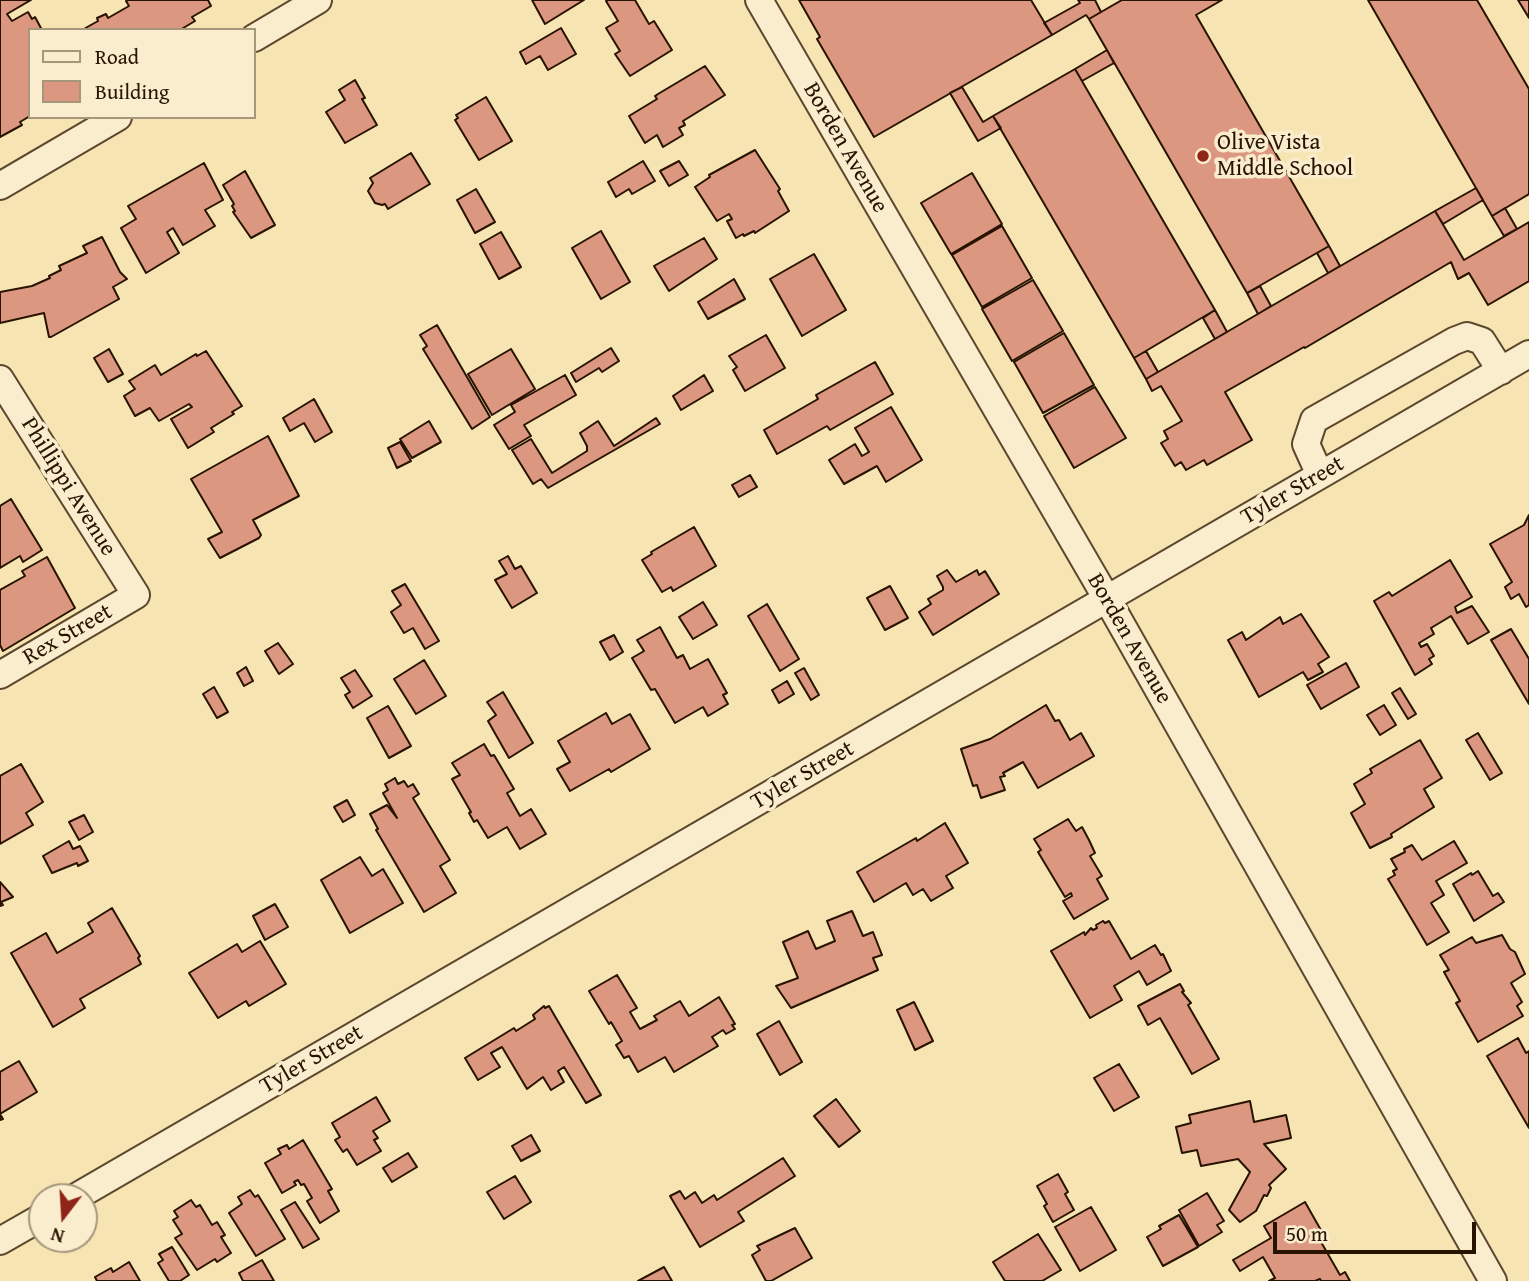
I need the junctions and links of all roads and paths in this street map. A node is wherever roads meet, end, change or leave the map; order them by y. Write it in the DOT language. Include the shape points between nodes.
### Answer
graph roads {
  1 [pos="318,0"];
  2 [pos="759,0"];
  3 [pos="256,37"];
  4 [pos="115,119"];
  5 [pos="0,186"];
  6 [pos="1529,354"];
  7 [pos="1501,371"];
  8 [pos="0,379"];
  9 [pos="1320,475"];
  10 [pos="136,595"];
  11 [pos="1107,599"];
  12 [pos="0,675"];
  13 [pos="98,1184"];
  14 [pos="28,1225"];
  15 [pos="0,1241"];
  16 [pos="1493,1281"];
  1 -- 3 [label="street"];
  2 -- 11 [label="street, Borden Avenue"];
  4 -- 5 [label="street"];
  6 -- 7 [label="street, Tyler Street"];
  7 -- 9 [label="street, Tyler Street"];
  7 -- 9 [label="street" via="1482,341 1467,336 1314,420 1306,444"];
  8 -- 10 [label="street, Phillippi Avenue"];
  9 -- 11 [label="street, Tyler Street"];
  10 -- 12 [label="street, Rex Street"];
  11 -- 13 [label="street, Tyler Street"];
  11 -- 16 [label="street, Borden Avenue"];
  14 -- 15 [label="street"];
}
